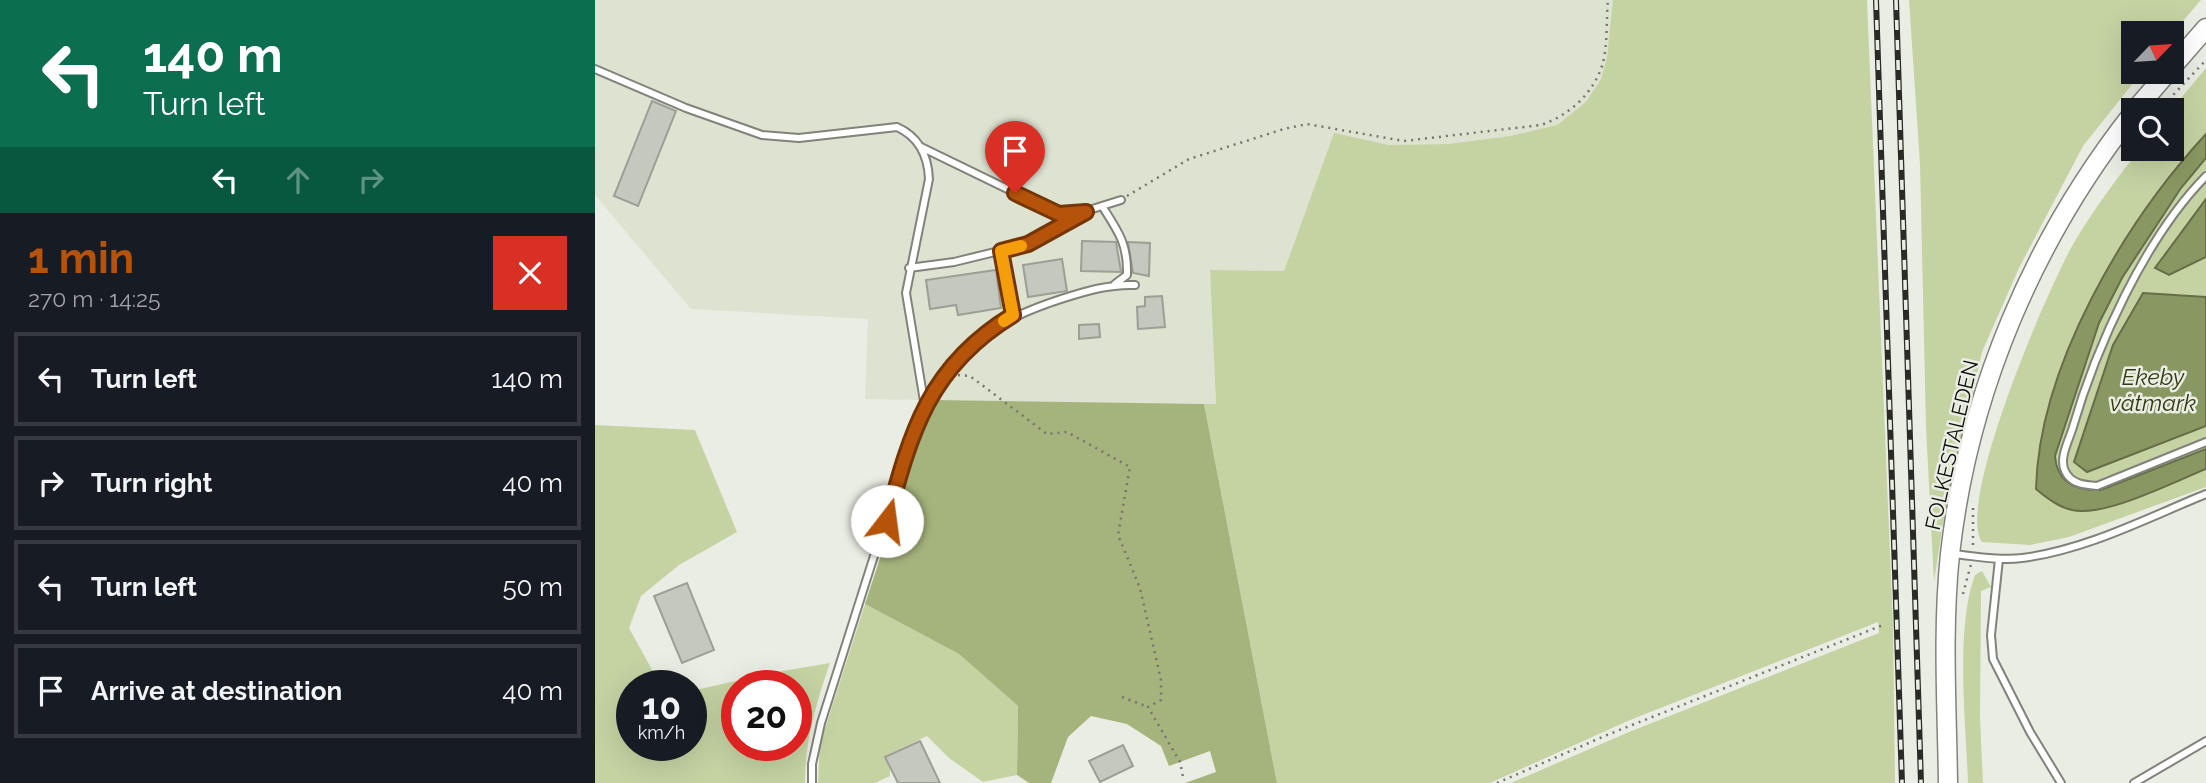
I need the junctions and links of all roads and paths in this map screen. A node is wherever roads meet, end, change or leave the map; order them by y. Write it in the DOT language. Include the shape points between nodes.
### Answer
graph roads {
  1 [pos="1608,0"];
  2 [pos="2206,28"];
  3 [pos="2184,53"];
  4 [pos="2206,60"];
  5 [pos="595,69"];
  6 [pos="2158,84"];
  7 [pos="2146,98"];
  8 [pos="2170,98"];
  9 [pos="2121,128"];
  10 [pos="921,147"];
  11 [pos="2206,176"];
  12 [pos="1121,200"];
  13 [pos="1102,206"];
  14 [pos="1086,212"];
  15 [pos="1001,251"];
  16 [pos="909,268"];
  17 [pos="1115,284"];
  18 [pos="1135,285"];
  19 [pos="1013,315"];
  20 [pos="944,373"];
  21 [pos="925,407"];
  22 [pos="2206,442"];
  23 [pos="2206,494"];
  24 [pos="1973,505"];
  25 [pos="1950,553"];
  26 [pos="1972,555"];
  27 [pos="1999,559"];
  28 [pos="1962,598"];
  29 [pos="1883,625"];
  30 [pos="1122,697"];
  31 [pos="1149,707"];
  32 [pos="2206,741"];
  33 [pos="1182,777"];
  34 [pos="812,783"];
  35 [pos="1497,783"];
  36 [pos="1948,783"];
  37 [pos="2061,783"];
  38 [pos="2134,783"];
  1 -- 12 [label="path" via="1602,65 1576,107 1562,117 1541,125 1404,141 1307,124 1189,159"];
  2 -- 3 [label="main road"];
  4 -- 8 [label="path"];
  5 -- 10 [label="lane" via="762,135 799,138 897,127 911,133"];
  6 -- 7 [label="main road, FOLKESTALEDEN"];
  9 -- 25 [label="main road, FOLKESTALEDEN" via="2064,212 2015,307 1977,420"];
  10 -- 14 [label="lane" via="1059,214"];
  10 -- 16 [label="lane" via="929,179"];
  11 -- 22 [label="lane" via="2140,268 2105,337 2078,409 2063,469 2081,485 2097,486"];
  12 -- 13 [label="lane"];
  13 -- 14 [label="lane"];
  13 -- 17 [label="lane" via="1128,254 1127,275"];
  14 -- 15 [label="lane" via="1028,244"];
  15 -- 16 [label="lane"];
  15 -- 19 [label="lane"];
  16 -- 21 [label="lane" via="907,304"];
  17 -- 18 [label="lane"];
  17 -- 19 [label="lane"];
  19 -- 20 [label="lane"];
  20 -- 21 [label="lane"];
  20 -- 31 [label="path" via="970,376 1047,433 1067,432 1130,467 1118,535 1140,588 1161,680 1161,701"];
  21 -- 34 [label="lane" via="899,474 821,723"];
  23 -- 27 [label="lane" via="2079,545"];
  24 -- 26 [label="path"];
  25 -- 26 [label="lane"];
  25 -- 36 [label="main road, FOLKESTALEDEN" via="1945,665"];
  26 -- 27 [label="lane"];
  26 -- 28 [label="path"];
  27 -- 37 [label="lane" via="1993,660"];
  29 -- 35 [label="path"];
  30 -- 31 [label="path"];
  31 -- 33 [label="path" via="1180,762"];
  32 -- 38 [label="lane"];
}
